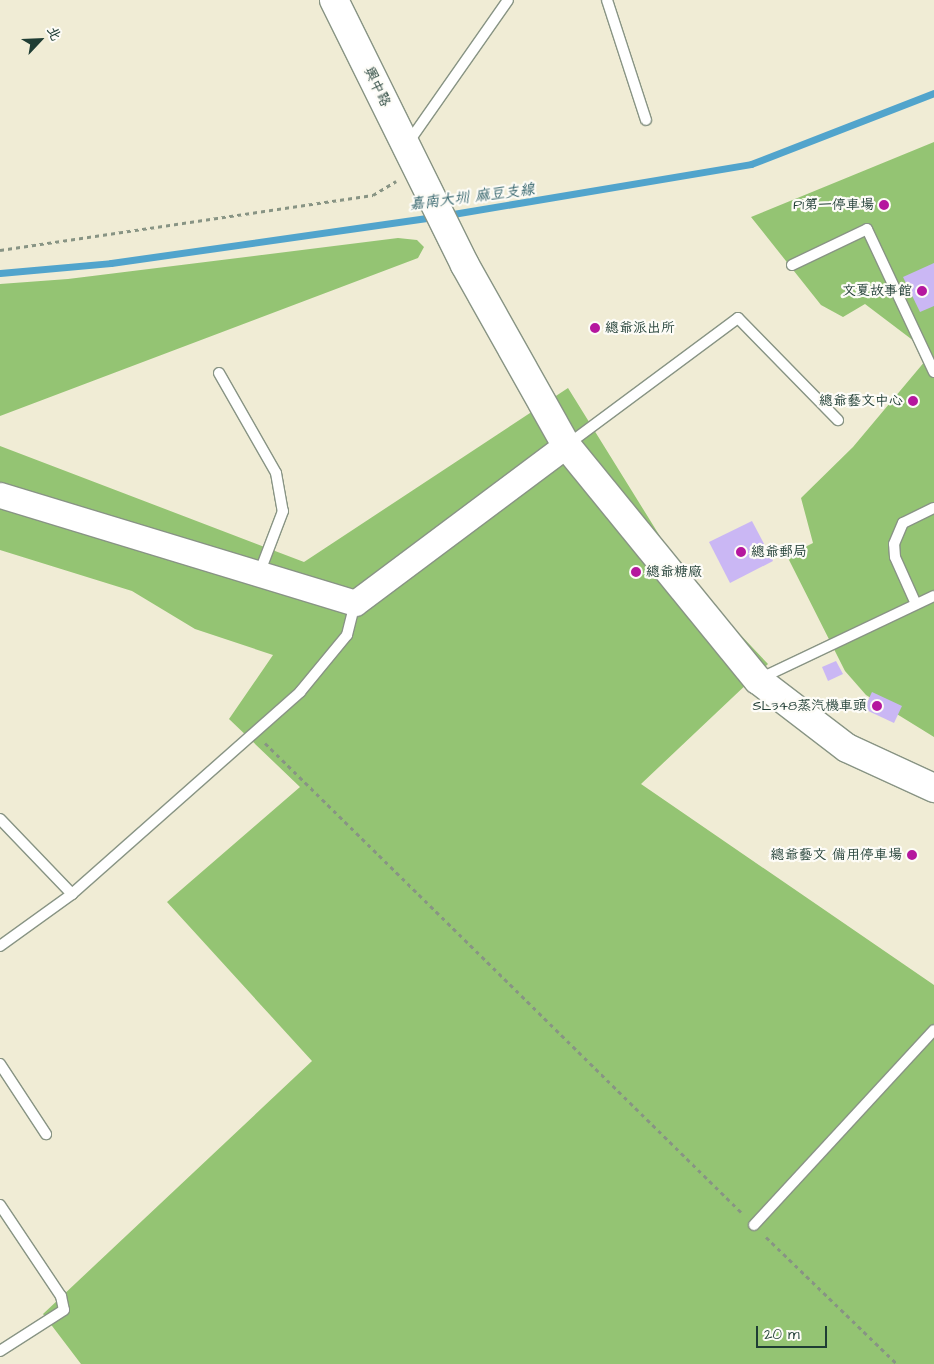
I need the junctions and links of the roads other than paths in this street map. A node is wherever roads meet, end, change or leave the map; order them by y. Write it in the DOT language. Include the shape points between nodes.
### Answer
graph roads {
  1 [pos="334,0"];
  2 [pos="508,0"];
  3 [pos="607,0"];
  4 [pos="646,120"];
  5 [pos="415,162"];
  6 [pos="792,265"];
  7 [pos="934,372"];
  8 [pos="219,373"];
  9 [pos="838,420"];
  10 [pos="566,445"];
  11 [pos="0,495"];
  12 [pos="934,508"];
  13 [pos="258,575"];
  14 [pos="934,596"];
  15 [pos="355,603"];
  16 [pos="916,604"];
  17 [pos="758,680"];
  18 [pos="934,788"];
  19 [pos="0,819"];
  20 [pos="72,894"];
  21 [pos="0,946"];
  22 [pos="934,1030"];
  23 [pos="0,1064"];
  24 [pos="46,1134"];
  25 [pos="0,1205"];
  26 [pos="754,1225"];
  27 [pos="0,1351"];
  1 -- 5 [label="main road, 興中路"];
  2 -- 5 [label="lane"];
  3 -- 4 [label="lane"];
  5 -- 10 [label="main road, 興中路" via="465,265"];
  6 -- 7 [label="lane" via="867,229"];
  8 -- 13 [label="lane" via="260,438 283,511"];
  9 -- 10 [label="lane" via="738,318"];
  10 -- 15 [label="street"];
  10 -- 17 [label="main road, 興中路"];
  11 -- 13 [label="street"];
  12 -- 16 [label="lane" via="903,523 894,544 895,557"];
  13 -- 15 [label="street"];
  14 -- 16 [label="lane"];
  15 -- 20 [label="lane" via="347,635 300,692"];
  16 -- 17 [label="lane"];
  17 -- 18 [label="main road, 興中路" via="847,748"];
  19 -- 20 [label="lane"];
  20 -- 21 [label="lane"];
  22 -- 26 [label="lane"];
  23 -- 24 [label="lane"];
  25 -- 27 [label="lane" via="61,1296 64,1310"];
}
